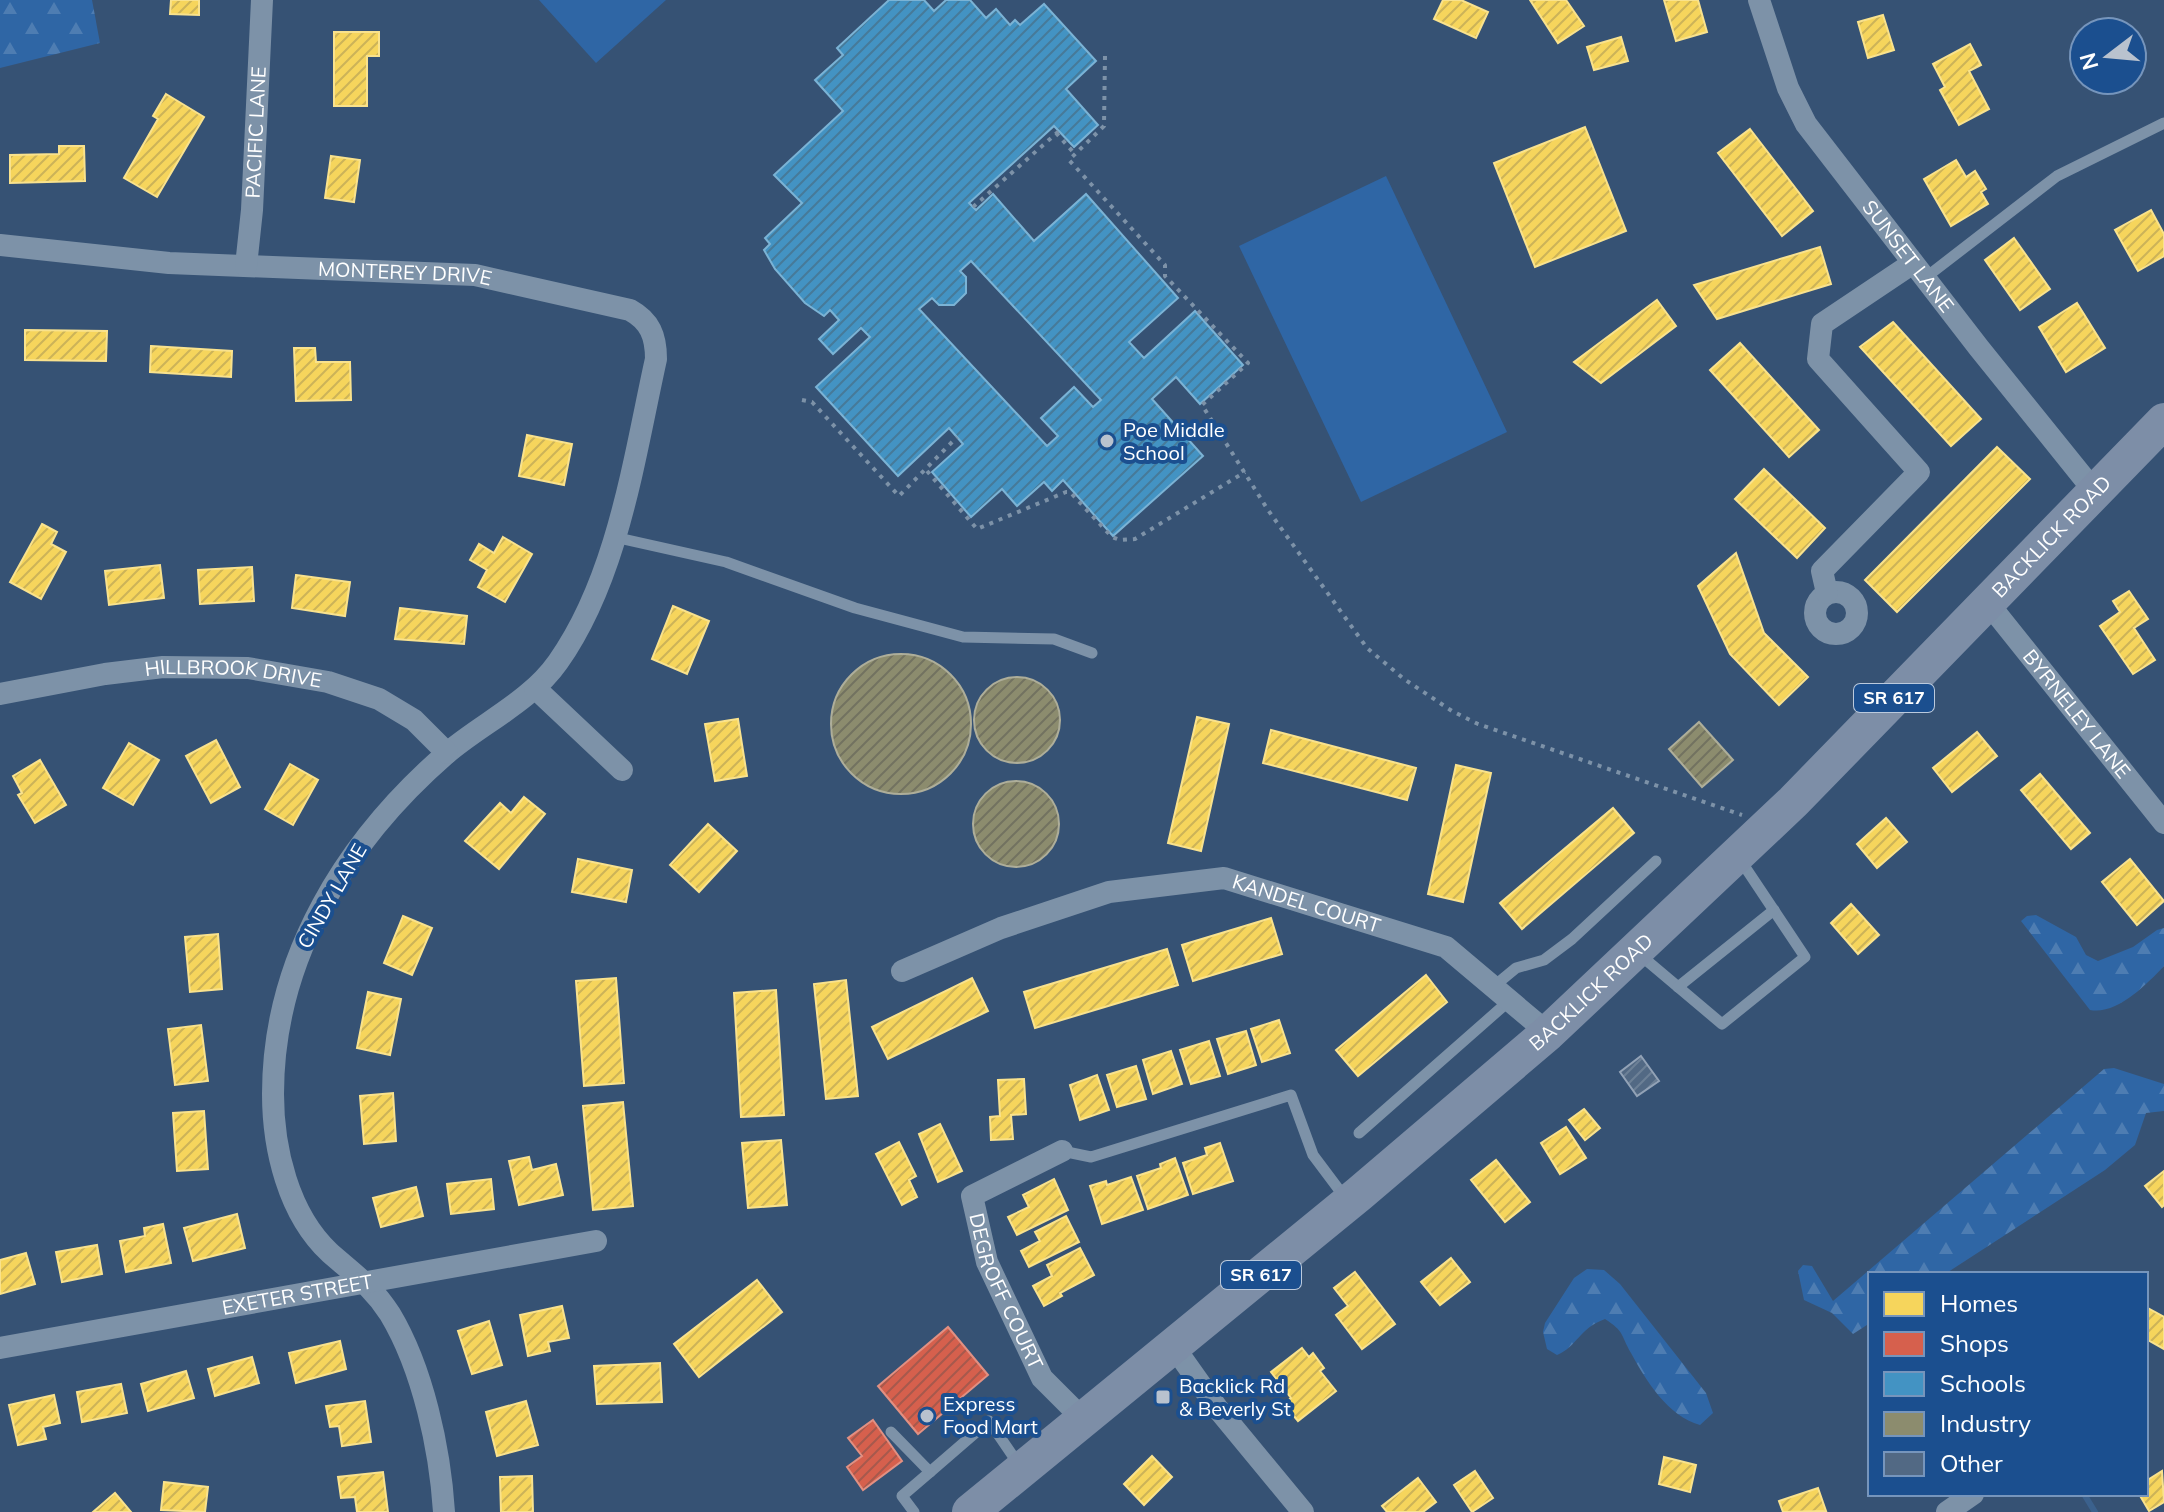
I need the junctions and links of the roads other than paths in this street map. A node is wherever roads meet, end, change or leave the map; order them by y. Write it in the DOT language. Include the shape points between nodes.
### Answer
graph roads {
  1 [pos="262,0"];
  2 [pos="1759,0"];
  3 [pos="2164,123"];
  4 [pos="0,245"];
  5 [pos="246,266"];
  6 [pos="1919,270"];
  7 [pos="2164,421"];
  8 [pos="630,474"];
  9 [pos="2095,492"];
  10 [pos="614,537"];
  11 [pos="1827,593"];
  12 [pos="1988,603"];
  13 [pos="1092,653"];
  14 [pos="535,688"];
  15 [pos="0,694"];
  16 [pos="447,753"];
  17 [pos="622,770"];
  18 [pos="2164,823"];
  19 [pos="1737,854"];
  20 [pos="1656,861"];
  21 [pos="1774,910"];
  22 [pos="1635,951"];
  23 [pos="902,971"];
  24 [pos="1678,987"];
  25 [pos="1501,994"];
  26 [pos="1548,1033"];
  27 [pos="1359,1133"];
  28 [pos="1062,1151"];
  29 [pos="1348,1203"];
  30 [pos="596,1241"];
  31 [pos="367,1283"];
  32 [pos="1174,1347"];
  33 [pos="0,1348"];
  34 [pos="1083,1419"];
  35 [pos="891,1432"];
  36 [pos="1022,1469"];
  37 [pos="930,1472"];
  38 [pos="1970,1496"];
  39 [pos="444,1512"];
  40 [pos="914,1512"];
  41 [pos="970,1512"];
  42 [pos="1303,1512"];
  43 [pos="1947,1512"];
  1 -- 5 [label="street, PACIFIC LANE"];
  2 -- 6 [label="street, SUNSET LANE" via="1788,88 1806,124"];
  3 -- 6 [label="lane" via="2057,176"];
  4 -- 5 [label="street, MONTEREY DRIVE"];
  5 -- 8 [label="street, MONTEREY DRIVE" via="475,275 630,310 650,327 656,344"];
  6 -- 9 [label="street, SUNSET LANE"];
  6 -- 11 [label="street" via="1822,324 1818,359 1919,472 1822,571"];
  7 -- 9 [label="main road, BACKLICK ROAD / SR 617"];
  8 -- 10 [label="street, CINDY LANE"];
  9 -- 12 [label="main road, BACKLICK ROAD / SR 617"];
  10 -- 13 [label="lane" via="726,562 855,608 963,637 1054,639"];
  10 -- 14 [label="street, CINDY LANE" via="572,640"];
  12 -- 18 [label="street, BYRNELEY LANE"];
  12 -- 19 [label="main road, BACKLICK ROAD / SR 617"];
  14 -- 16 [label="street, CINDY LANE"];
  14 -- 17 [label="street"];
  15 -- 16 [label="street, HILLBROOK DRIVE" via="163,667 248,668 328,682 379,699 414,720"];
  16 -- 31 [label="street, CINDY LANE" via="362,841 308,929 287,989 275,1056 276,1133 299,1211 329,1252"];
  19 -- 21 [label="lane"];
  19 -- 22 [label="main road, BACKLICK ROAD / SR 617"];
  20 -- 25 [label="lane" via="1572,939 1544,960 1516,968"];
  21 -- 24 [label="lane"];
  21 -- 24 [label="lane" via="1805,957 1722,1024"];
  22 -- 24 [label="lane"];
  22 -- 26 [label="main road, BACKLICK ROAD / SR 617"];
  23 -- 25 [label="street, KANDEL COURT" via="1001,928 1109,892 1224,878 1446,947"];
  25 -- 26 [label="street, KANDEL COURT"];
  25 -- 27 [label="lane"];
  26 -- 29 [label="main road, BACKLICK ROAD / SR 617"];
  28 -- 29 [label="lane" via="1091,1157 1291,1095 1313,1155"];
  28 -- 34 [label="street, DEGROFF COURT" via="972,1196 987,1262 1042,1378"];
  29 -- 32 [label="main road, BACKLICK ROAD / SR 617"];
  30 -- 31 [label="street, EXETER STREET"];
  31 -- 33 [label="street, EXETER STREET"];
  31 -- 39 [label="street, CINDY LANE" via="398,1330 416,1374 437,1449"];
  32 -- 34 [label="main road, BACKLICK ROAD / SR 617"];
  32 -- 42 [label="street"];
  34 -- 36 [label="main road, BACKLICK ROAD / SR 617"];
  35 -- 37 [label="lane"];
  36 -- 37 [label="lane" via="989,1421"];
  36 -- 41 [label="main road, BACKLICK ROAD / SR 617"];
  37 -- 40 [label="lane" via="902,1496"];
  38 -- 43 [label="street"];
}
